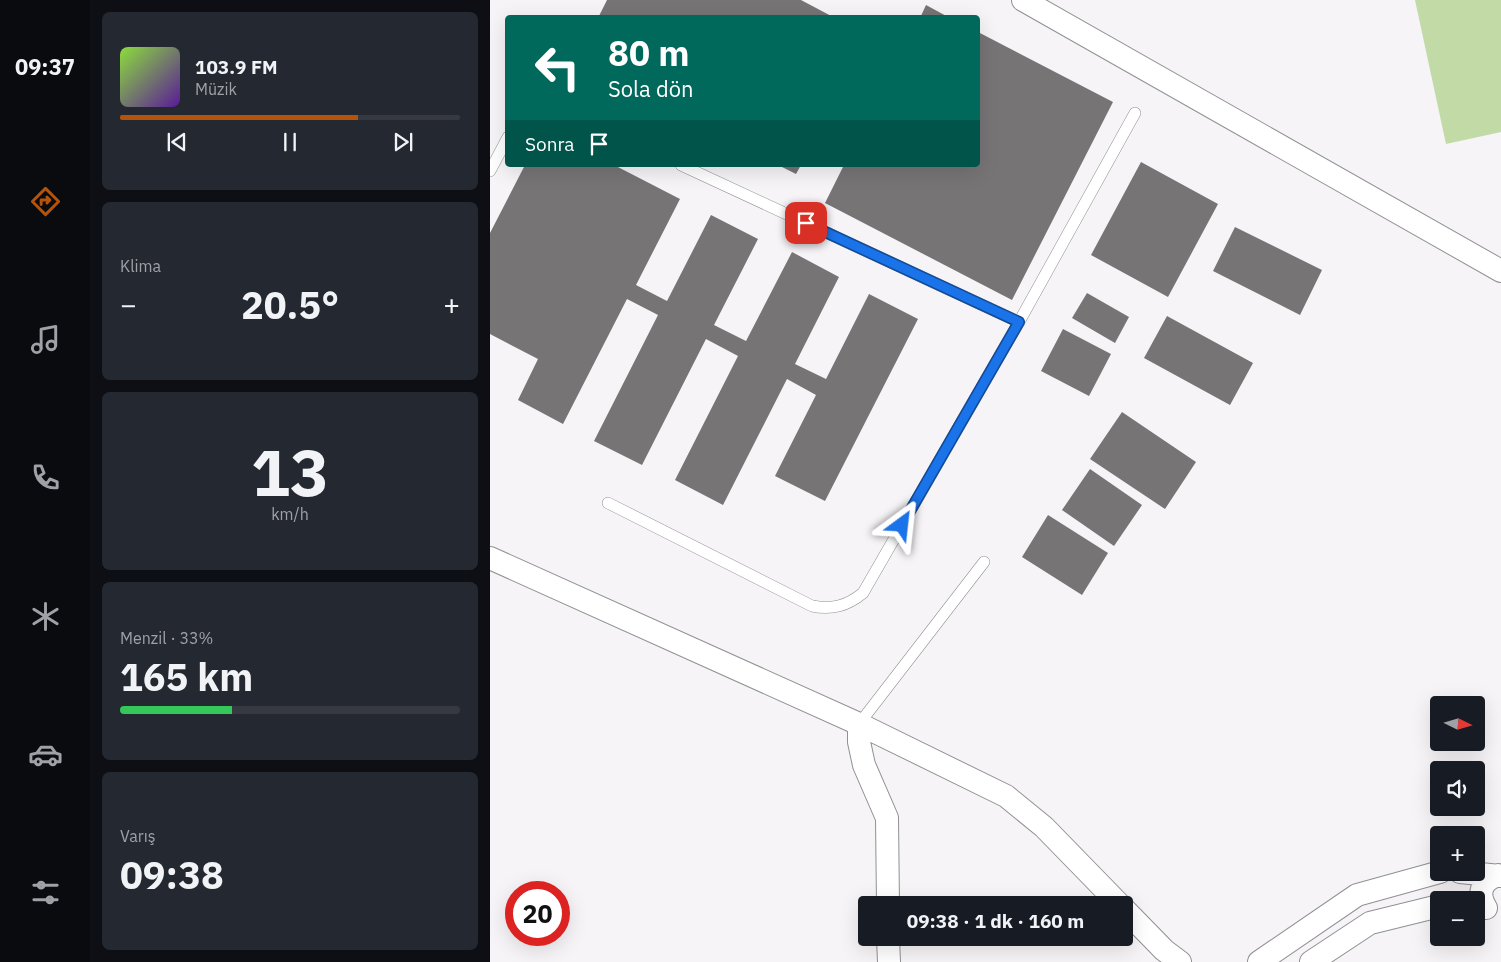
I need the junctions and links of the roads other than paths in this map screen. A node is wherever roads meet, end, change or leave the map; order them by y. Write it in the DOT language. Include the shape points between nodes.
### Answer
graph roads {
  1 [pos="1023,0"];
  2 [pos="1135,113"];
  3 [pos="505,142"];
  4 [pos="685,167"];
  5 [pos="490,171"];
  6 [pos="1501,271"];
  7 [pos="1019,322"];
  8 [pos="608,503"];
  9 [pos="490,558"];
  10 [pos="984,562"];
  11 [pos="859,724"];
  12 [pos="1485,874"];
  13 [pos="1430,875"];
  14 [pos="1500,876"];
  15 [pos="1357,895"];
  16 [pos="888,896"];
  17 [pos="1111,896"];
  18 [pos="1430,908"];
  19 [pos="1488,909"];
  20 [pos="1133,918"];
  21 [pos="1370,922"];
  22 [pos="888,946"];
  23 [pos="1171,958"];
  24 [pos="889,962"];
  25 [pos="1259,962"];
  26 [pos="1311,962"];
  1 -- 6 [label="street"];
  2 -- 7 [label="lane"];
  3 -- 5 [label="lane"];
  4 -- 7 [label="lane"];
  7 -- 8 [label="lane" via="863,593 846,604 828,608 812,606"];
  9 -- 11 [label="street"];
  10 -- 11 [label="lane"];
  11 -- 16 [label="street" via="864,764 887,818"];
  11 -- 17 [label="street" via="1006,796 1044,827"];
  12 -- 14 [label="street"];
  13 -- 15 [label="street"];
  14 -- 19 [label="street" via="1490,878 1481,892"];
  15 -- 21 [label="street" via="1366,895 1377,907 1376,916"];
  15 -- 25 [label="street"];
  18 -- 21 [label="street"];
  20 -- 23 [label="street"];
  21 -- 26 [label="street"];
  22 -- 24 [label="street"];
}
